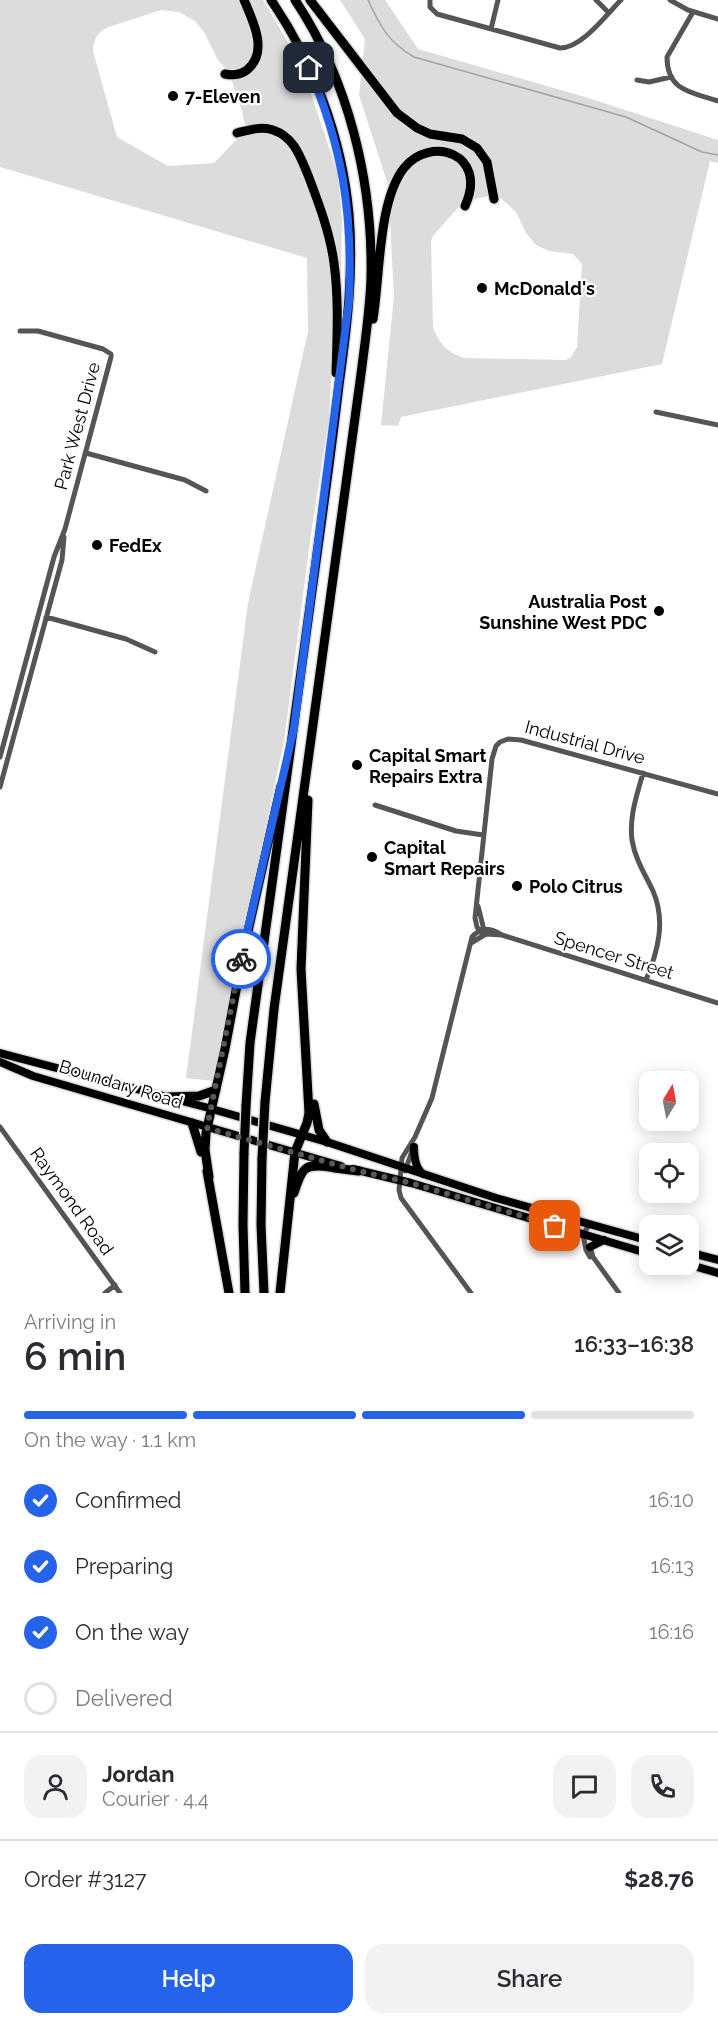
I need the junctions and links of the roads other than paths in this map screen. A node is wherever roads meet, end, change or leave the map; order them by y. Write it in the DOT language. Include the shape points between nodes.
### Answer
graph roads {
  1 [pos="244,0"];
  2 [pos="271,0"];
  3 [pos="296,0"];
  4 [pos="310,0"];
  5 [pos="430,0"];
  6 [pos="498,0"];
  7 [pos="596,0"];
  8 [pos="621,0"];
  9 [pos="670,0"];
  10 [pos="693,12"];
  11 [pos="609,13"];
  12 [pos="718,20"];
  13 [pos="491,29"];
  14 [pos="225,74"];
  15 [pos="671,77"];
  16 [pos="637,80"];
  17 [pos="718,101"];
  18 [pos="237,133"];
  19 [pos="494,199"];
  20 [pos="465,206"];
  21 [pos="20,331"];
  22 [pos="656,412"];
  23 [pos="334,424"];
  24 [pos="718,425"];
  25 [pos="86,453"];
  26 [pos="351,453"];
  27 [pos="206,491"];
  28 [pos="65,529"];
  29 [pos="38,615"];
  30 [pos="46,618"];
  31 [pos="155,652"];
  32 [pos="294,728"];
  33 [pos="0,757"];
  34 [pos="308,765"];
  35 [pos="643,773"];
  36 [pos="0,787"];
  37 [pos="718,794"];
  38 [pos="375,805"];
  39 [pos="483,834"];
  40 [pos="482,932"];
  41 [pos="646,980"];
  42 [pos="718,1003"];
  43 [pos="305,1039"];
  44 [pos="0,1053"];
  45 [pos="1,1063"];
  46 [pos="216,1090"];
  47 [pos="167,1097"];
  48 [pos="212,1109"];
  49 [pos="192,1123"];
  50 [pos="0,1127"];
  51 [pos="207,1128"];
  52 [pos="301,1135"];
  53 [pos="415,1137"];
  54 [pos="327,1142"];
  55 [pos="414,1147"];
  56 [pos="295,1152"];
  57 [pos="403,1168"];
  58 [pos="359,1171"];
  59 [pos="424,1174"];
  60 [pos="209,1177"];
  61 [pos="400,1180"];
  62 [pos="290,1207"];
  63 [pos="590,1224"];
  64 [pos="593,1237"];
  65 [pos="639,1237"];
  66 [pos="583,1239"];
  67 [pos="604,1240"];
  68 [pos="639,1251"];
  69 [pos="699,1255"];
  70 [pos="718,1260"];
  71 [pos="699,1267"];
  72 [pos="718,1273"];
  73 [pos="115,1285"];
  74 [pos="105,1293"];
  75 [pos="120,1293"];
  76 [pos="230,1293"];
  77 [pos="245,1293"];
  78 [pos="264,1293"];
  79 [pos="280,1293"];
  80 [pos="471,1293"];
  81 [pos="619,1293"];
  1 -- 14 [label="highway" via="258,40 258,52 243,73"];
  2 -- 23 [label="highway" via="299,47 329,116 349,213 349,301"];
  3 -- 26 [label="highway" via="345,103 357,144 368,210 369,305"];
  4 -- 19 [label="highway" via="398,113 430,134 462,140 477,148 487,162"];
  5 -- 13 [label="street" via="430,7 437,14"];
  6 -- 13 [label="street"];
  7 -- 11 [label="street"];
  8 -- 11 [label="street"];
  9 -- 10 [label="street"];
  10 -- 12 [label="street"];
  10 -- 15 [label="street" via="667,57"];
  11 -- 13 [label="street" via="579,42 566,48"];
  15 -- 16 [label="street" via="649,82"];
  15 -- 17 [label="street" via="677,87"];
  18 -- 23 [label="highway" via="264,128 291,141 323,218 333,256 336,291"];
  20 -- 26 [label="highway" via="472,178 457,156 439,152 419,156 399,176 384,221 378,291"];
  21 -- 25 [label="street, Park West Drive" via="38,331 111,354"];
  22 -- 24 [label="street"];
  23 -- 32 [label="highway"];
  25 -- 27 [label="street" via="185,480"];
  25 -- 28 [label="street, Park West Drive"];
  26 -- 34 [label="highway"];
  28 -- 29 [label="street"];
  28 -- 30 [label="street" via="62,560"];
  29 -- 30 [label="street"];
  29 -- 33 [label="street"];
  30 -- 31 [label="street" via="126,639"];
  30 -- 36 [label="street"];
  32 -- 46 [label="highway"];
  32 -- 77 [label="highway, bridge" via="250,1043 244,1153"];
  34 -- 43 [label="highway" via="301,950"];
  34 -- 78 [label="highway, bridge" via="265,1102 261,1225"];
  35 -- 37 [label="street, Industrial Drive"];
  35 -- 39 [label="street, Industrial Drive" via="543,744 515,739 500,742 492,759"];
  35 -- 41 [label="street" via="632,814 633,842 660,920 658,942"];
  38 -- 39 [label="street" via="456,831"];
  39 -- 40 [label="street, Industrial Drive" via="475,918"];
  40 -- 41 [label="street, Spencer Street"];
  40 -- 53 [label="street" via="470,944 435,1088"];
  41 -- 42 [label="street, Spencer Street"];
  43 -- 52 [label="highway" via="309,1113"];
  43 -- 54 [label="highway" via="317,1125"];
  44 -- 47 [label="main road, Boundary Road"];
  45 -- 49 [label="main road, Boundary Road"];
  46 -- 47 [label="highway" via="199,1096"];
  46 -- 48 [label="highway"];
  47 -- 48 [label="main road, Boundary Road"];
  48 -- 51 [label="highway"];
  48 -- 52 [label="main road, Boundary Road"];
  49 -- 51 [label="main road, Boundary Road"];
  49 -- 60 [label="highway"];
  50 -- 73 [label="street, Raymond Road"];
  51 -- 56 [label="main road, Boundary Road"];
  51 -- 60 [label="highway"];
  52 -- 54 [label="main road, Boundary Road"];
  52 -- 56 [label="highway"];
  53 -- 55 [label="street"];
  53 -- 57 [label="street" via="402,1158"];
  54 -- 57 [label="main road, Boundary Road"];
  55 -- 57 [label="street"];
  55 -- 59 [label="main road" via="416,1164"];
  56 -- 58 [label="main road, Boundary Road"];
  56 -- 62 [label="highway"];
  57 -- 59 [label="main road, Boundary Road"];
  57 -- 61 [label="street"];
  58 -- 61 [label="main road, Boundary Road"];
  58 -- 62 [label="highway" via="307,1167"];
  59 -- 63 [label="main road, Boundary Road"];
  60 -- 76 [label="highway"];
  61 -- 66 [label="main road, Boundary Road"];
  61 -- 80 [label="street" via="401,1198"];
  62 -- 79 [label="highway"];
  63 -- 64 [label="street"];
  63 -- 65 [label="main road, Boundary Road"];
  63 -- 66 [label="street"];
  64 -- 66 [label="main road, Boundary Road"];
  64 -- 67 [label="main road, Boundary Road"];
  66 -- 67 [label="main road"];
  66 -- 81 [label="street" via="589,1256"];
  67 -- 68 [label="main road, Boundary Road"];
  69 -- 70 [label="main road"];
  71 -- 72 [label="main road"];
  73 -- 74 [label="street"];
  73 -- 75 [label="street, Raymond Road"];
}
